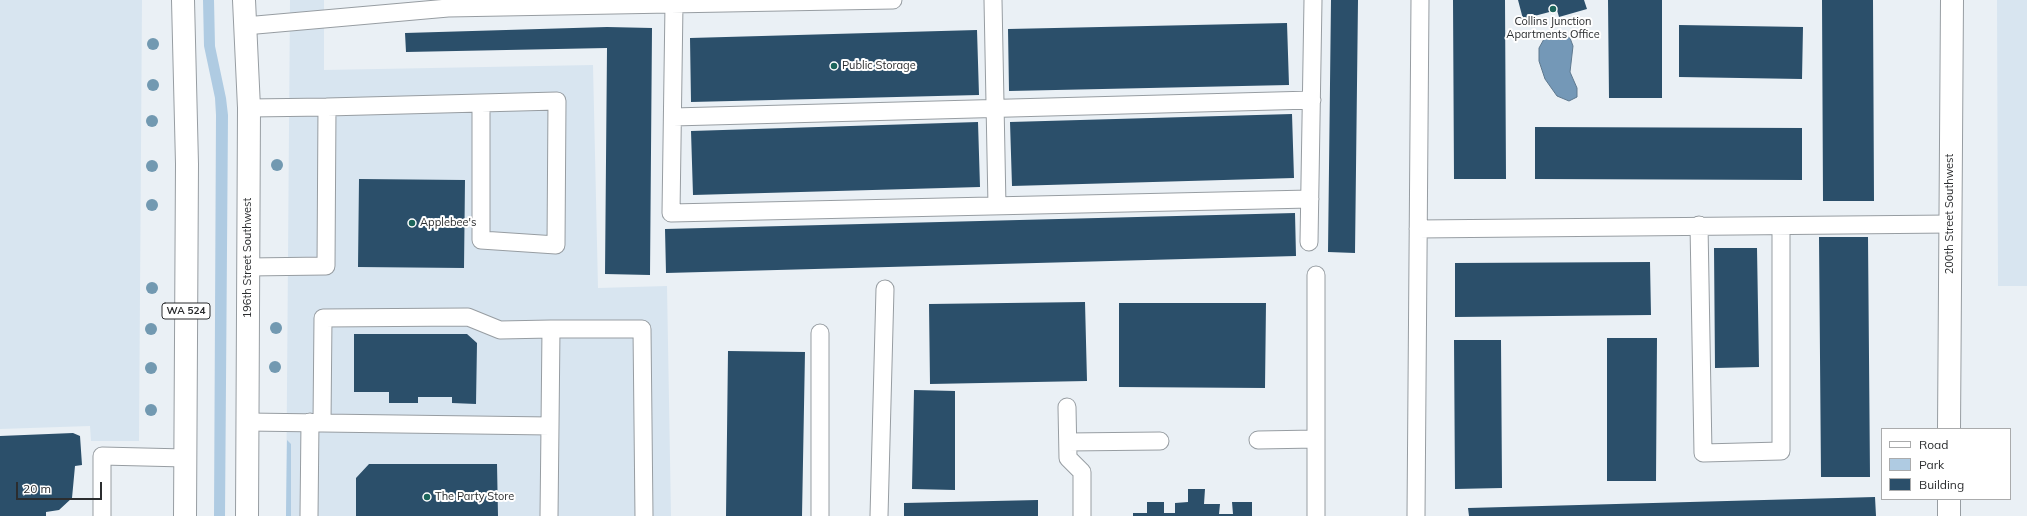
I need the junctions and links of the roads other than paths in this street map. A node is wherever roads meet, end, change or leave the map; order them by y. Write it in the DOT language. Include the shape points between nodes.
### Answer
graph roads {
  1 [pos="183,0"];
  2 [pos="244,0"];
  3 [pos="893,0"];
  4 [pos="993,0"];
  5 [pos="1314,0"];
  6 [pos="1420,0"];
  7 [pos="1952,0"];
  8 [pos="674,4"];
  9 [pos="245,26"];
  10 [pos="1312,100"];
  11 [pos="480,102"];
  12 [pos="327,107"];
  13 [pos="250,108"];
  14 [pos="995,108"];
  15 [pos="673,118"];
  16 [pos="1310,199"];
  17 [pos="997,206"];
  18 [pos="1950,224"];
  19 [pos="1699,225"];
  20 [pos="1781,226"];
  21 [pos="1418,229"];
  22 [pos="1309,242"];
  23 [pos="248,267"];
  24 [pos="1316,275"];
  25 [pos="885,289"];
  26 [pos="551,329"];
  27 [pos="820,333"];
  28 [pos="1067,406"];
  29 [pos="247,422"];
  30 [pos="316,422"];
  31 [pos="550,426"];
  32 [pos="1949,428"];
  33 [pos="1316,439"];
  34 [pos="1258,440"];
  35 [pos="1160,441"];
  36 [pos="1068,442"];
  37 [pos="185,458"];
  38 [pos="1949,500"];
  39 [pos="102,516"];
  40 [pos="185,516"];
  41 [pos="246,516"];
  42 [pos="309,516"];
  43 [pos="549,516"];
  44 [pos="644,516"];
  45 [pos="820,516"];
  46 [pos="879,516"];
  47 [pos="1082,516"];
  48 [pos="1316,516"];
  49 [pos="1416,516"];
  50 [pos="1949,516"];
  1 -- 37 [label="main road, WA 524" via="187,164"];
  2 -- 9 [label="main road, 196th Street Southwest"];
  3 -- 8 [label="lane"];
  4 -- 14 [label="lane"];
  5 -- 10 [label="lane"];
  6 -- 21 [label="lane"];
  7 -- 18 [label="main road, 200th Street Southwest"];
  8 -- 9 [label="lane" via="448,8"];
  8 -- 15 [label="lane"];
  9 -- 13 [label="main road, 196th Street Southwest"];
  10 -- 14 [label="lane"];
  10 -- 16 [label="lane"];
  11 -- 11 [label="lane" via="557,101 556,245 481,240"];
  11 -- 12 [label="lane"];
  12 -- 13 [label="lane"];
  12 -- 23 [label="lane" via="326,266"];
  13 -- 23 [label="main road, 196th Street Southwest"];
  14 -- 15 [label="lane"];
  14 -- 17 [label="lane"];
  15 -- 17 [label="lane" via="671,213"];
  16 -- 17 [label="lane"];
  16 -- 22 [label="lane"];
  18 -- 20 [label="lane"];
  18 -- 32 [label="main road, 200th Street Southwest"];
  19 -- 20 [label="lane"];
  19 -- 20 [label="lane" via="1703,453 1782,451"];
  19 -- 21 [label="lane"];
  21 -- 49 [label="lane"];
  23 -- 29 [label="main road, 196th Street Southwest"];
  24 -- 33 [label="lane"];
  25 -- 46 [label="lane"];
  26 -- 30 [label="lane" via="500,330 468,317 323,318"];
  26 -- 31 [label="lane"];
  26 -- 44 [label="lane" via="642,329"];
  27 -- 45 [label="lane"];
  28 -- 36 [label="lane"];
  29 -- 30 [label="lane"];
  29 -- 41 [label="main road, 196th Street Southwest"];
  30 -- 31 [label="lane"];
  30 -- 42 [label="lane"];
  31 -- 43 [label="lane"];
  33 -- 34 [label="lane"];
  33 -- 48 [label="lane"];
  35 -- 36 [label="lane"];
  36 -- 47 [label="lane" via="1068,458 1082,472"];
  37 -- 39 [label="lane" via="102,456"];
  37 -- 40 [label="main road, WA 524"];
  38 -- 50 [label="main road"];
}
